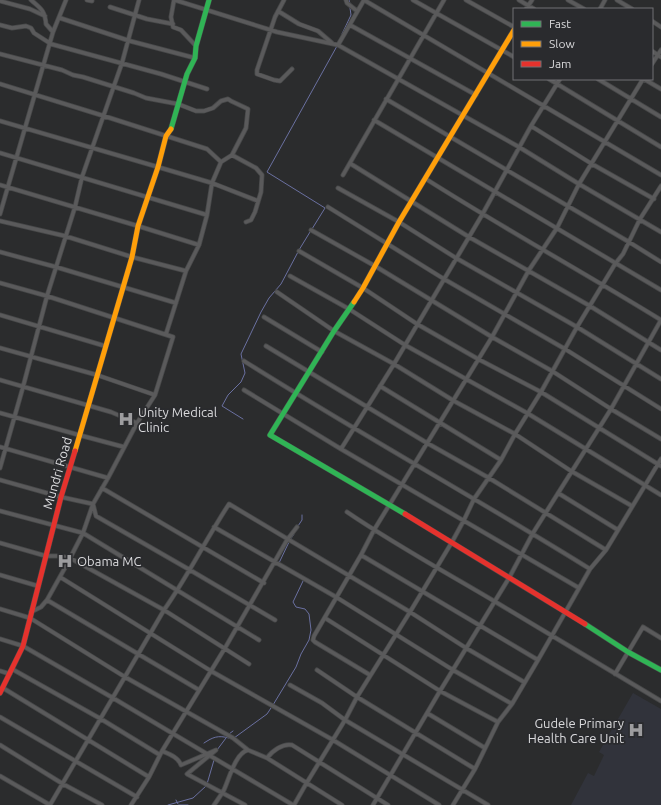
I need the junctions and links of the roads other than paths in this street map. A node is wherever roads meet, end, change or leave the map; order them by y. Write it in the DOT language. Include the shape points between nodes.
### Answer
graph roads {
  1 [pos="31,0"];
  2 [pos="66,0"];
  3 [pos="87,0"];
  4 [pos="139,0"];
  5 [pos="175,0"];
  6 [pos="210,0"];
  7 [pos="284,0"];
  8 [pos="346,0"];
  9 [pos="364,0"];
  10 [pos="413,0"];
  11 [pos="444,0"];
  12 [pos="466,0"];
  13 [pos="519,0"];
  14 [pos="532,0"];
  15 [pos="568,0"];
  16 [pos="617,0"];
  17 [pos="0,1"];
  18 [pos="92,1"];
  19 [pos="527,7"];
  20 [pos="110,8"];
  21 [pos="582,8"];
  22 [pos="630,8"];
  23 [pos="206,10"];
  24 [pos="278,11"];
  25 [pos="357,11"];
  26 [pos="436,12"];
  27 [pos="134,15"];
  28 [pos="45,16"];
  29 [pos="60,18"];
  30 [pos="173,24"];
  31 [pos="0,25"];
  32 [pos="350,25"];
  33 [pos="513,26"];
  34 [pos="270,30"];
  35 [pos="53,32"];
  36 [pos="513,32"];
  37 [pos="423,34"];
  38 [pos="127,40"];
  39 [pos="332,43"];
  40 [pos="51,44"];
  41 [pos="338,45"];
  42 [pos="196,46"];
  43 [pos="502,50"];
  44 [pos="661,50"];
  45 [pos="0,54"];
  46 [pos="513,56"];
  47 [pos="659,56"];
  48 [pos="195,58"];
  49 [pos="409,58"];
  50 [pos="122,63"];
  51 [pos="44,66"];
  52 [pos="292,69"];
  53 [pos="488,74"];
  54 [pos="397,79"];
  55 [pos="551,80"];
  56 [pos="559,80"];
  57 [pos="600,80"];
  58 [pos="642,80"];
  59 [pos="645,80"];
  60 [pos="185,82"];
  61 [pos="0,84"];
  62 [pos="557,84"];
  63 [pos="114,87"];
  64 [pos="207,89"];
  65 [pos="661,89"];
  66 [pos="35,95"];
  67 [pos="476,95"];
  68 [pos="386,99"];
  69 [pos="630,99"];
  70 [pos="178,104"];
  71 [pos="543,105"];
  72 [pos="104,116"];
  73 [pos="464,116"];
  74 [pos="661,118"];
  75 [pos="374,120"];
  76 [pos="617,120"];
  77 [pos="0,122"];
  78 [pos="531,126"];
  79 [pos="24,128"];
  80 [pos="166,136"];
  81 [pos="450,137"];
  82 [pos="605,141"];
  83 [pos="519,147"];
  84 [pos="661,147"];
  85 [pos="92,149"];
  86 [pos="0,153"];
  87 [pos="232,155"];
  88 [pos="16,158"];
  89 [pos="438,158"];
  90 [pos="221,162"];
  91 [pos="351,164"];
  92 [pos="592,164"];
  93 [pos="158,167"];
  94 [pos="507,170"];
  95 [pos="343,174"];
  96 [pos="661,175"];
  97 [pos="82,178"];
  98 [pos="426,179"];
  99 [pos="212,183"];
  100 [pos="579,184"];
  101 [pos="0,186"];
  102 [pos="661,186"];
  103 [pos="8,188"];
  104 [pos="338,188"];
  105 [pos="494,192"];
  106 [pos="147,198"];
  107 [pos="654,199"];
  108 [pos="258,201"];
  109 [pos="412,201"];
  110 [pos="75,207"];
  111 [pos="328,207"];
  112 [pos="569,207"];
  113 [pos="0,214"];
  114 [pos="207,215"];
  115 [pos="482,215"];
  116 [pos="640,219"];
  117 [pos="0,221"];
  118 [pos="246,222"];
  119 [pos="399,222"];
  120 [pos="138,226"];
  121 [pos="557,228"];
  122 [pos="311,230"];
  123 [pos="661,232"];
  124 [pos="65,236"];
  125 [pos="469,237"];
  126 [pos="629,242"];
  127 [pos="388,245"];
  128 [pos="199,246"];
  129 [pos="542,249"];
  130 [pos="298,251"];
  131 [pos="0,252"];
  132 [pos="132,257"];
  133 [pos="456,258"];
  134 [pos="661,262"];
  135 [pos="615,264"];
  136 [pos="375,266"];
  137 [pos="56,267"];
  138 [pos="186,270"];
  139 [pos="529,270"];
  140 [pos="290,276"];
  141 [pos="444,279"];
  142 [pos="0,283"];
  143 [pos="603,285"];
  144 [pos="123,287"];
  145 [pos="363,288"];
  146 [pos="661,290"];
  147 [pos="277,292"];
  148 [pos="518,292"];
  149 [pos="47,296"];
  150 [pos="431,299"];
  151 [pos="176,302"];
  152 [pos="590,306"];
  153 [pos="349,309"];
  154 [pos="505,314"];
  155 [pos="0,315"];
  156 [pos="264,317"];
  157 [pos="113,318"];
  158 [pos="661,320"];
  159 [pos="417,324"];
  160 [pos="39,327"];
  161 [pos="577,327"];
  162 [pos="334,331"];
  163 [pos="166,334"];
  164 [pos="492,336"];
  165 [pos="648,342"];
  166 [pos="405,345"];
  167 [pos="105,346"];
  168 [pos="266,346"];
  169 [pos="0,348"];
  170 [pos="565,349"];
  171 [pos="661,350"];
  172 [pos="322,352"];
  173 [pos="31,357"];
  174 [pos="478,359"];
  175 [pos="244,361"];
  176 [pos="394,364"];
  177 [pos="637,364"];
  178 [pos="552,371"];
  179 [pos="310,372"];
  180 [pos="97,375"];
  181 [pos="466,378"];
  182 [pos="661,379"];
  183 [pos="0,380"];
  184 [pos="380,386"];
  185 [pos="624,386"];
  186 [pos="23,387"];
  187 [pos="244,390"];
  188 [pos="541,392"];
  189 [pos="295,394"];
  190 [pos="155,395"];
  191 [pos="454,401"];
  192 [pos="87,406"];
  193 [pos="367,407"];
  194 [pos="661,408"];
  195 [pos="611,409"];
  196 [pos="0,413"];
  197 [pos="527,413"];
  198 [pos="283,415"];
  199 [pos="14,417"];
  200 [pos="137,423"];
  201 [pos="440,423"];
  202 [pos="354,428"];
  203 [pos="599,428"];
  204 [pos="514,434"];
  205 [pos="79,435"];
  206 [pos="661,439"];
  207 [pos="427,443"];
  208 [pos="124,447"];
  209 [pos="0,448"];
  210 [pos="6,449"];
  211 [pos="342,449"];
  212 [pos="586,449"];
  213 [pos="661,459"];
  214 [pos="501,460"];
  215 [pos="414,463"];
  216 [pos="659,466"];
  217 [pos="70,467"];
  218 [pos="0,468"];
  219 [pos="571,471"];
  220 [pos="108,478"];
  221 [pos="489,478"];
  222 [pos="0,480"];
  223 [pos="402,484"];
  224 [pos="645,485"];
  225 [pos="102,488"];
  226 [pos="558,493"];
  227 [pos="661,495"];
  228 [pos="61,497"];
  229 [pos="474,498"];
  230 [pos="93,504"];
  231 [pos="390,505"];
  232 [pos="632,506"];
  233 [pos="0,511"];
  234 [pos="347,512"];
  235 [pos="546,514"];
  236 [pos="464,520"];
  237 [pos="54,525"];
  238 [pos="214,527"];
  239 [pos="297,527"];
  240 [pos="374,530"];
  241 [pos="618,530"];
  242 [pos="83,533"];
  243 [pos="533,533"];
  244 [pos="287,540"];
  245 [pos="452,542"];
  246 [pos="0,543"];
  247 [pos="202,547"];
  248 [pos="606,550"];
  249 [pos="521,554"];
  250 [pos="361,555"];
  251 [pos="46,556"];
  252 [pos="70,558"];
  253 [pos="276,562"];
  254 [pos="436,568"];
  255 [pos="590,569"];
  256 [pos="190,570"];
  257 [pos="0,576"];
  258 [pos="349,576"];
  259 [pos="60,577"];
  260 [pos="509,578"];
  261 [pos="264,582"];
  262 [pos="38,586"];
  263 [pos="579,588"];
  264 [pos="422,591"];
  265 [pos="177,592"];
  266 [pos="336,597"];
  267 [pos="47,600"];
  268 [pos="494,601"];
  269 [pos="250,605"];
  270 [pos="0,609"];
  271 [pos="164,610"];
  272 [pos="566,611"];
  273 [pos="31,612"];
  274 [pos="410,612"];
  275 [pos="30,618"];
  276 [pos="324,618"];
  277 [pos="275,620"];
  278 [pos="480,626"];
  279 [pos="237,627"];
  280 [pos="396,633"];
  281 [pos="151,634"];
  282 [pos="552,636"];
  283 [pos="661,638"];
  284 [pos="0,640"];
  285 [pos="259,640"];
  286 [pos="23,646"];
  287 [pos="225,648"];
  288 [pos="466,648"];
  289 [pos="628,652"];
  290 [pos="139,654"];
  291 [pos="383,654"];
  292 [pos="538,660"];
  293 [pos="249,664"];
  294 [pos="317,670"];
  295 [pos="453,670"];
  296 [pos="661,670"];
  297 [pos="0,671"];
  298 [pos="211,671"];
  299 [pos="11,672"];
  300 [pos="615,674"];
  301 [pos="370,675"];
  302 [pos="125,677"];
  303 [pos="524,682"];
  304 [pos="290,685"];
  305 [pos="3,688"];
  306 [pos="200,690"];
  307 [pos="440,690"];
  308 [pos="0,693"];
  309 [pos="357,697"];
  310 [pos="113,698"];
  311 [pos="661,701"];
  312 [pos="512,704"];
  313 [pos="186,711"];
  314 [pos="427,713"];
  315 [pos="0,717"];
  316 [pos="101,719"];
  317 [pos="345,720"];
  318 [pos="498,722"];
  319 [pos="416,732"];
  320 [pos="173,734"];
  321 [pos="333,740"];
  322 [pos="89,741"];
  323 [pos="0,745"];
  324 [pos="485,748"];
  325 [pos="248,750"];
  326 [pos="161,753"];
  327 [pos="403,754"];
  328 [pos="267,758"];
  329 [pos="75,762"];
  330 [pos="319,762"];
  331 [pos="475,768"];
  332 [pos="233,769"];
  333 [pos="0,776"];
  334 [pos="390,776"];
  335 [pos="149,777"];
  336 [pos="63,784"];
  337 [pos="306,784"];
  338 [pos="462,790"];
  339 [pos="223,792"];
  340 [pos="137,797"];
  341 [pos="376,798"];
  342 [pos="50,805"];
  343 [pos="102,805"];
  344 [pos="131,805"];
  345 [pos="214,805"];
  346 [pos="245,805"];
  347 [pos="294,805"];
  348 [pos="342,805"];
  349 [pos="373,805"];
  350 [pos="388,805"];
  351 [pos="439,805"];
  352 [pos="453,805"];
  353 [pos="488,805"];
  1 -- 28 [label="street" via="40,7"];
  2 -- 29 [label="street"];
  3 -- 18 [label="street"];
  4 -- 27 [label="street"];
  5 -- 23 [label="street"];
  5 -- 30 [label="street" via="171,17"];
  6 -- 23 [label="street"];
  7 -- 24 [label="street"];
  8 -- 25 [label="street" via="347,4"];
  9 -- 25 [label="street"];
  9 -- 37 [label="street"];
  10 -- 26 [label="street"];
  11 -- 26 [label="street"];
  12 -- 33 [label="street"];
  13 -- 19 [label="street"];
  14 -- 19 [label="street"];
  15 -- 21 [label="street"];
  16 -- 22 [label="street"];
  17 -- 28 [label="street"];
  20 -- 27 [label="street"];
  23 -- 34 [label="street"];
  23 -- 42 [label="street"];
  24 -- 34 [label="street"];
  24 -- 39 [label="street" via="299,24 318,31"];
  25 -- 32 [label="street"];
  26 -- 37 [label="street"];
  26 -- 43 [label="street"];
  27 -- 30 [label="street"];
  27 -- 38 [label="street"];
  28 -- 35 [label="street" via="46,24"];
  29 -- 35 [label="street"];
  29 -- 38 [label="street"];
  30 -- 42 [label="street" via="173,27 181,30"];
  31 -- 40 [label="street" via="12,28 26,26"];
  32 -- 41 [label="street"];
  32 -- 49 [label="street"];
  34 -- 39 [label="street"];
  34 -- 52 [label="street" via="257,74 280,81"];
  35 -- 40 [label="street"];
  36 -- 43 [label="street"];
  37 -- 49 [label="street"];
  37 -- 53 [label="street"];
  38 -- 48 [label="street"];
  38 -- 50 [label="street"];
  39 -- 41 [label="street"];
  40 -- 50 [label="street"];
  40 -- 51 [label="street"];
  41 -- 54 [label="street"];
  42 -- 48 [label="street"];
  43 -- 46 [label="street"];
  43 -- 53 [label="street"];
  44 -- 47 [label="street"];
  45 -- 51 [label="street"];
  48 -- 60 [label="street, Mundri Road"];
  49 -- 54 [label="street"];
  49 -- 67 [label="street"];
  50 -- 60 [label="street"];
  50 -- 63 [label="street"];
  51 -- 63 [label="street"];
  51 -- 66 [label="street"];
  53 -- 67 [label="street"];
  53 -- 71 [label="street"];
  54 -- 68 [label="street"];
  54 -- 73 [label="street"];
  55 -- 62 [label="street"];
  56 -- 62 [label="street"];
  57 -- 69 [label="street"];
  58 -- 69 [label="street"];
  59 -- 65 [label="street"];
  60 -- 64 [label="street"];
  60 -- 70 [label="street, Mundri Road"];
  61 -- 66 [label="street"];
  62 -- 71 [label="street"];
  62 -- 76 [label="street"];
  63 -- 70 [label="street" via="146,98"];
  63 -- 72 [label="street"];
  66 -- 72 [label="street"];
  66 -- 79 [label="street"];
  67 -- 73 [label="street"];
  68 -- 75 [label="street"];
  68 -- 81 [label="street"];
  69 -- 74 [label="street"];
  69 -- 76 [label="street"];
  70 -- 80 [label="street, Mundri Road" via="171,131"];
  70 -- 87 [label="street" via="196,111 204,111 228,99 248,109 246,128"];
  71 -- 78 [label="street"];
  71 -- 82 [label="street"];
  72 -- 80 [label="street"];
  72 -- 85 [label="street"];
  73 -- 81 [label="street"];
  73 -- 83 [label="street"];
  75 -- 89 [label="street"];
  75 -- 95 [label="street"];
  76 -- 82 [label="street"];
  76 -- 84 [label="street"];
  77 -- 79 [label="street"];
  78 -- 83 [label="street"];
  78 -- 92 [label="street"];
  79 -- 85 [label="street"];
  79 -- 88 [label="street"];
  80 -- 90 [label="street" via="207,149"];
  80 -- 93 [label="street, Mundri Road"];
  81 -- 89 [label="street"];
  81 -- 94 [label="street"];
  82 -- 92 [label="street"];
  82 -- 96 [label="street"];
  83 -- 94 [label="street"];
  83 -- 100 [label="street"];
  85 -- 93 [label="street"];
  85 -- 97 [label="street"];
  86 -- 88 [label="street"];
  87 -- 90 [label="street"];
  87 -- 108 [label="street" via="256,168 262,175"];
  88 -- 97 [label="street"];
  88 -- 103 [label="street"];
  89 -- 98 [label="street"];
  89 -- 105 [label="street"];
  90 -- 99 [label="street"];
  91 -- 109 [label="street"];
  92 -- 100 [label="street"];
  92 -- 107 [label="street"];
  93 -- 99 [label="street"];
  93 -- 106 [label="street, Mundri Road"];
  94 -- 105 [label="street"];
  94 -- 112 [label="street"];
  97 -- 106 [label="street"];
  97 -- 110 [label="street"];
  98 -- 109 [label="street"];
  98 -- 115 [label="street"];
  99 -- 108 [label="street"];
  99 -- 114 [label="street"];
  100 -- 112 [label="street"];
  100 -- 116 [label="street"];
  101 -- 103 [label="street"];
  102 -- 107 [label="street"];
  103 -- 110 [label="street"];
  103 -- 113 [label="street"];
  104 -- 119 [label="street"];
  105 -- 115 [label="street"];
  105 -- 121 [label="street"];
  106 -- 114 [label="street"];
  106 -- 120 [label="street, Mundri Road"];
  107 -- 116 [label="street"];
  108 -- 118 [label="street" via="250,220"];
  109 -- 119 [label="street"];
  109 -- 125 [label="street"];
  110 -- 120 [label="street"];
  110 -- 124 [label="street"];
  111 -- 127 [label="street"];
  112 -- 121 [label="street"];
  112 -- 126 [label="street"];
  114 -- 128 [label="street"];
  115 -- 125 [label="street"];
  115 -- 129 [label="street"];
  116 -- 123 [label="street"];
  116 -- 126 [label="street"];
  117 -- 124 [label="street"];
  119 -- 127 [label="street"];
  119 -- 133 [label="street"];
  120 -- 128 [label="street"];
  120 -- 132 [label="street, Mundri Road"];
  121 -- 129 [label="street"];
  121 -- 135 [label="street"];
  122 -- 136 [label="street"];
  124 -- 132 [label="street"];
  124 -- 137 [label="street"];
  125 -- 133 [label="street"];
  125 -- 139 [label="street"];
  126 -- 134 [label="street"];
  126 -- 135 [label="street"];
  127 -- 136 [label="street"];
  127 -- 141 [label="street"];
  128 -- 138 [label="street"];
  129 -- 139 [label="street"];
  129 -- 143 [label="street"];
  130 -- 145 [label="street"];
  131 -- 137 [label="street"];
  132 -- 138 [label="street"];
  132 -- 144 [label="street, Mundri Road"];
  133 -- 141 [label="street"];
  133 -- 148 [label="street"];
  135 -- 143 [label="street"];
  135 -- 146 [label="street"];
  136 -- 145 [label="street"];
  136 -- 150 [label="street"];
  137 -- 144 [label="street"];
  137 -- 149 [label="street"];
  138 -- 151 [label="street"];
  139 -- 148 [label="street"];
  139 -- 152 [label="street"];
  140 -- 153 [label="street"];
  141 -- 150 [label="street"];
  141 -- 154 [label="street"];
  142 -- 149 [label="street"];
  143 -- 152 [label="street"];
  143 -- 158 [label="street"];
  144 -- 151 [label="street"];
  144 -- 157 [label="street, Mundri Road"];
  145 -- 153 [label="street"];
  145 -- 159 [label="street"];
  147 -- 162 [label="street"];
  148 -- 154 [label="street"];
  148 -- 161 [label="street"];
  149 -- 157 [label="street"];
  149 -- 160 [label="street"];
  150 -- 159 [label="street"];
  150 -- 164 [label="street"];
  151 -- 163 [label="street"];
  152 -- 161 [label="street"];
  152 -- 165 [label="street"];
  153 -- 162 [label="street"];
  153 -- 166 [label="street"];
  154 -- 164 [label="street"];
  154 -- 170 [label="street"];
  155 -- 160 [label="street"];
  156 -- 172 [label="street"];
  157 -- 163 [label="street"];
  157 -- 167 [label="street, Mundri Road"];
  158 -- 165 [label="street"];
  159 -- 166 [label="street"];
  159 -- 174 [label="street"];
  160 -- 167 [label="street"];
  160 -- 173 [label="street"];
  161 -- 170 [label="street"];
  161 -- 177 [label="street"];
  162 -- 172 [label="street"];
  162 -- 176 [label="street"];
  163 -- 190 [label="street" via="173,336"];
  164 -- 174 [label="street"];
  164 -- 178 [label="street"];
  165 -- 171 [label="street"];
  165 -- 177 [label="street"];
  166 -- 176 [label="street"];
  166 -- 181 [label="street"];
  167 -- 180 [label="street, Mundri Road"];
  168 -- 179 [label="street"];
  169 -- 173 [label="street"];
  170 -- 178 [label="street"];
  170 -- 185 [label="street"];
  172 -- 179 [label="street"];
  173 -- 180 [label="street"];
  173 -- 186 [label="street"];
  174 -- 181 [label="street"];
  174 -- 188 [label="street"];
  175 -- 189 [label="street"];
  176 -- 184 [label="street"];
  176 -- 191 [label="street"];
  177 -- 182 [label="street"];
  177 -- 185 [label="street"];
  178 -- 188 [label="street"];
  178 -- 195 [label="street"];
  179 -- 189 [label="street"];
  179 -- 193 [label="street"];
  180 -- 190 [label="street"];
  180 -- 192 [label="street, Mundri Road"];
  181 -- 191 [label="street"];
  181 -- 197 [label="street"];
  183 -- 186 [label="street"];
  184 -- 193 [label="street"];
  184 -- 201 [label="street"];
  185 -- 194 [label="street"];
  185 -- 195 [label="street"];
  186 -- 192 [label="street"];
  186 -- 199 [label="street"];
  187 -- 198 [label="street"];
  188 -- 197 [label="street"];
  188 -- 203 [label="street"];
  189 -- 198 [label="street"];
  189 -- 202 [label="street"];
  190 -- 200 [label="street"];
  191 -- 201 [label="street"];
  191 -- 204 [label="street"];
  192 -- 200 [label="street" via="111,412"];
  192 -- 205 [label="street, Mundri Road"];
  193 -- 202 [label="street"];
  193 -- 207 [label="street"];
  195 -- 203 [label="street"];
  195 -- 206 [label="street"];
  196 -- 199 [label="street"];
  197 -- 204 [label="street"];
  197 -- 212 [label="street"];
  198 -- 211 [label="street"];
  198 -- 231 [label="street" via="270,435"];
  199 -- 205 [label="street"];
  199 -- 210 [label="street"];
  200 -- 208 [label="street"];
  201 -- 207 [label="street"];
  201 -- 214 [label="street"];
  202 -- 211 [label="street"];
  202 -- 215 [label="street"];
  203 -- 212 [label="street"];
  203 -- 216 [label="street"];
  204 -- 214 [label="street"];
  204 -- 219 [label="street"];
  205 -- 208 [label="street"];
  205 -- 217 [label="street, Mundri Road"];
  207 -- 215 [label="street"];
  207 -- 221 [label="street"];
  208 -- 220 [label="street"];
  209 -- 210 [label="street"];
  210 -- 217 [label="street"];
  210 -- 218 [label="street"];
  211 -- 223 [label="street"];
  212 -- 219 [label="street"];
  212 -- 224 [label="street"];
  213 -- 216 [label="street"];
  214 -- 221 [label="street"];
  215 -- 223 [label="street"];
  215 -- 229 [label="street"];
  216 -- 224 [label="street"];
  217 -- 220 [label="street"];
  217 -- 228 [label="street, Mundri Road"];
  219 -- 226 [label="street"];
  219 -- 232 [label="street"];
  220 -- 225 [label="street"];
  221 -- 229 [label="street"];
  221 -- 235 [label="street"];
  222 -- 228 [label="street"];
  223 -- 231 [label="street"];
  223 -- 236 [label="street"];
  224 -- 227 [label="street"];
  224 -- 232 [label="street"];
  225 -- 230 [label="street"];
  225 -- 247 [label="street"];
  226 -- 235 [label="street"];
  226 -- 241 [label="street"];
  228 -- 230 [label="street"];
  228 -- 237 [label="street, Mundri Road"];
  229 -- 236 [label="street"];
  229 -- 243 [label="street"];
  230 -- 242 [label="street"];
  230 -- 256 [label="street" via="96,516"];
  231 -- 240 [label="street"];
  231 -- 245 [label="street"];
  232 -- 241 [label="street"];
  233 -- 237 [label="street"];
  234 -- 240 [label="street"];
  235 -- 243 [label="street"];
  235 -- 248 [label="street"];
  236 -- 245 [label="street"];
  236 -- 249 [label="street"];
  237 -- 242 [label="street"];
  237 -- 251 [label="street, Mundri Road"];
  238 -- 244 [label="street" via="229,504"];
  238 -- 247 [label="street"];
  238 -- 253 [label="street"];
  239 -- 244 [label="street"];
  240 -- 250 [label="street"];
  240 -- 254 [label="street"];
  241 -- 248 [label="street"];
  242 -- 252 [label="street"];
  242 -- 265 [label="street"];
  243 -- 249 [label="street"];
  243 -- 255 [label="street"];
  244 -- 253 [label="street"];
  244 -- 258 [label="street"];
  245 -- 254 [label="street"];
  245 -- 260 [label="street"];
  246 -- 251 [label="street"];
  247 -- 256 [label="street"];
  247 -- 261 [label="street"];
  248 -- 255 [label="street"];
  249 -- 260 [label="street"];
  249 -- 263 [label="street"];
  250 -- 258 [label="street"];
  250 -- 264 [label="street"];
  251 -- 252 [label="street"];
  251 -- 262 [label="street, Mundri Road"];
  252 -- 259 [label="street"];
  252 -- 271 [label="street"];
  253 -- 261 [label="street"];
  253 -- 266 [label="street"];
  254 -- 264 [label="street"];
  254 -- 268 [label="street"];
  255 -- 263 [label="street"];
  256 -- 265 [label="street"];
  256 -- 269 [label="street"];
  257 -- 262 [label="street"];
  258 -- 266 [label="street"];
  258 -- 274 [label="street"];
  259 -- 267 [label="street"];
  259 -- 281 [label="street"];
  260 -- 268 [label="street"];
  260 -- 272 [label="street"];
  261 -- 269 [label="street"];
  262 -- 273 [label="street, Mundri Road"];
  263 -- 272 [label="street"];
  264 -- 274 [label="street"];
  264 -- 278 [label="street"];
  265 -- 271 [label="street"];
  265 -- 279 [label="street"];
  266 -- 276 [label="street"];
  266 -- 280 [label="street"];
  267 -- 273 [label="street"];
  267 -- 290 [label="street"];
  268 -- 278 [label="street"];
  268 -- 282 [label="street"];
  269 -- 277 [label="street"];
  269 -- 279 [label="street"];
  270 -- 275 [label="street"];
  271 -- 281 [label="street"];
  271 -- 287 [label="street"];
  272 -- 282 [label="street"];
  272 -- 289 [label="street"];
  273 -- 275 [label="street, Mundri Road"];
  274 -- 280 [label="street"];
  274 -- 288 [label="street"];
  275 -- 286 [label="street, Mundri Road"];
  275 -- 302 [label="street"];
  276 -- 291 [label="street"];
  276 -- 301 [label="street" via="314,636 314,642"];
  278 -- 288 [label="street"];
  278 -- 292 [label="street"];
  279 -- 285 [label="street"];
  279 -- 287 [label="street"];
  280 -- 291 [label="street"];
  280 -- 295 [label="street"];
  281 -- 290 [label="street"];
  281 -- 298 [label="street"];
  282 -- 292 [label="street"];
  282 -- 300 [label="street"];
  283 -- 289 [label="street" via="643,626"];
  284 -- 286 [label="street"];
  286 -- 299 [label="street, Mundri Road"];
  286 -- 310 [label="street"];
  287 -- 293 [label="street"];
  287 -- 298 [label="street"];
  288 -- 295 [label="street"];
  288 -- 303 [label="street"];
  289 -- 296 [label="street"];
  289 -- 300 [label="street"];
  290 -- 302 [label="street"];
  290 -- 306 [label="street"];
  291 -- 301 [label="street"];
  291 -- 307 [label="street"];
  292 -- 303 [label="street"];
  294 -- 309 [label="street"];
  295 -- 307 [label="street"];
  295 -- 312 [label="street"];
  297 -- 299 [label="street"];
  298 -- 306 [label="street"];
  298 -- 321 [label="street"];
  299 -- 305 [label="street, Mundri Road"];
  299 -- 316 [label="street"];
  300 -- 311 [label="street"];
  301 -- 309 [label="street"];
  302 -- 310 [label="street"];
  302 -- 313 [label="street"];
  303 -- 312 [label="street"];
  304 -- 317 [label="street"];
  305 -- 308 [label="street, Mundri Road"];
  305 -- 322 [label="street"];
  306 -- 313 [label="street"];
  307 -- 314 [label="street"];
  307 -- 318 [label="street"];
  309 -- 317 [label="street"];
  309 -- 319 [label="street"];
  310 -- 316 [label="street"];
  310 -- 320 [label="street"];
  312 -- 318 [label="street"];
  313 -- 320 [label="street"];
  313 -- 325 [label="street" via="233,738"];
  314 -- 319 [label="street"];
  314 -- 324 [label="street"];
  315 -- 329 [label="street"];
  316 -- 322 [label="street"];
  316 -- 326 [label="street"];
  317 -- 321 [label="street"];
  317 -- 327 [label="street"];
  318 -- 324 [label="street"];
  319 -- 327 [label="street"];
  319 -- 331 [label="street"];
  320 -- 326 [label="street"];
  320 -- 332 [label="street"];
  321 -- 330 [label="street"];
  321 -- 334 [label="street"];
  322 -- 329 [label="street"];
  322 -- 335 [label="street"];
  323 -- 336 [label="street"];
  324 -- 331 [label="street"];
  325 -- 328 [label="street"];
  325 -- 332 [label="street" via="241,755"];
  326 -- 335 [label="street"];
  326 -- 339 [label="street" via="176,758 181,766 216,750 188,774"];
  327 -- 334 [label="street"];
  327 -- 338 [label="street"];
  328 -- 330 [label="street" via="271,752 288,744"];
  328 -- 337 [label="street"];
  329 -- 336 [label="street"];
  329 -- 340 [label="street"];
  330 -- 337 [label="street"];
  330 -- 341 [label="street"];
  331 -- 338 [label="street"];
  332 -- 339 [label="street"];
  332 -- 347 [label="street"];
  333 -- 342 [label="street"];
  334 -- 341 [label="street"];
  334 -- 351 [label="street"];
  335 -- 340 [label="street"];
  336 -- 342 [label="street"];
  336 -- 343 [label="street"];
  337 -- 347 [label="street"];
  337 -- 348 [label="street"];
  338 -- 352 [label="street"];
  338 -- 353 [label="street"];
  339 -- 345 [label="street"];
  339 -- 346 [label="street"];
  340 -- 344 [label="street"];
  341 -- 349 [label="street"];
  341 -- 350 [label="street"];
}
